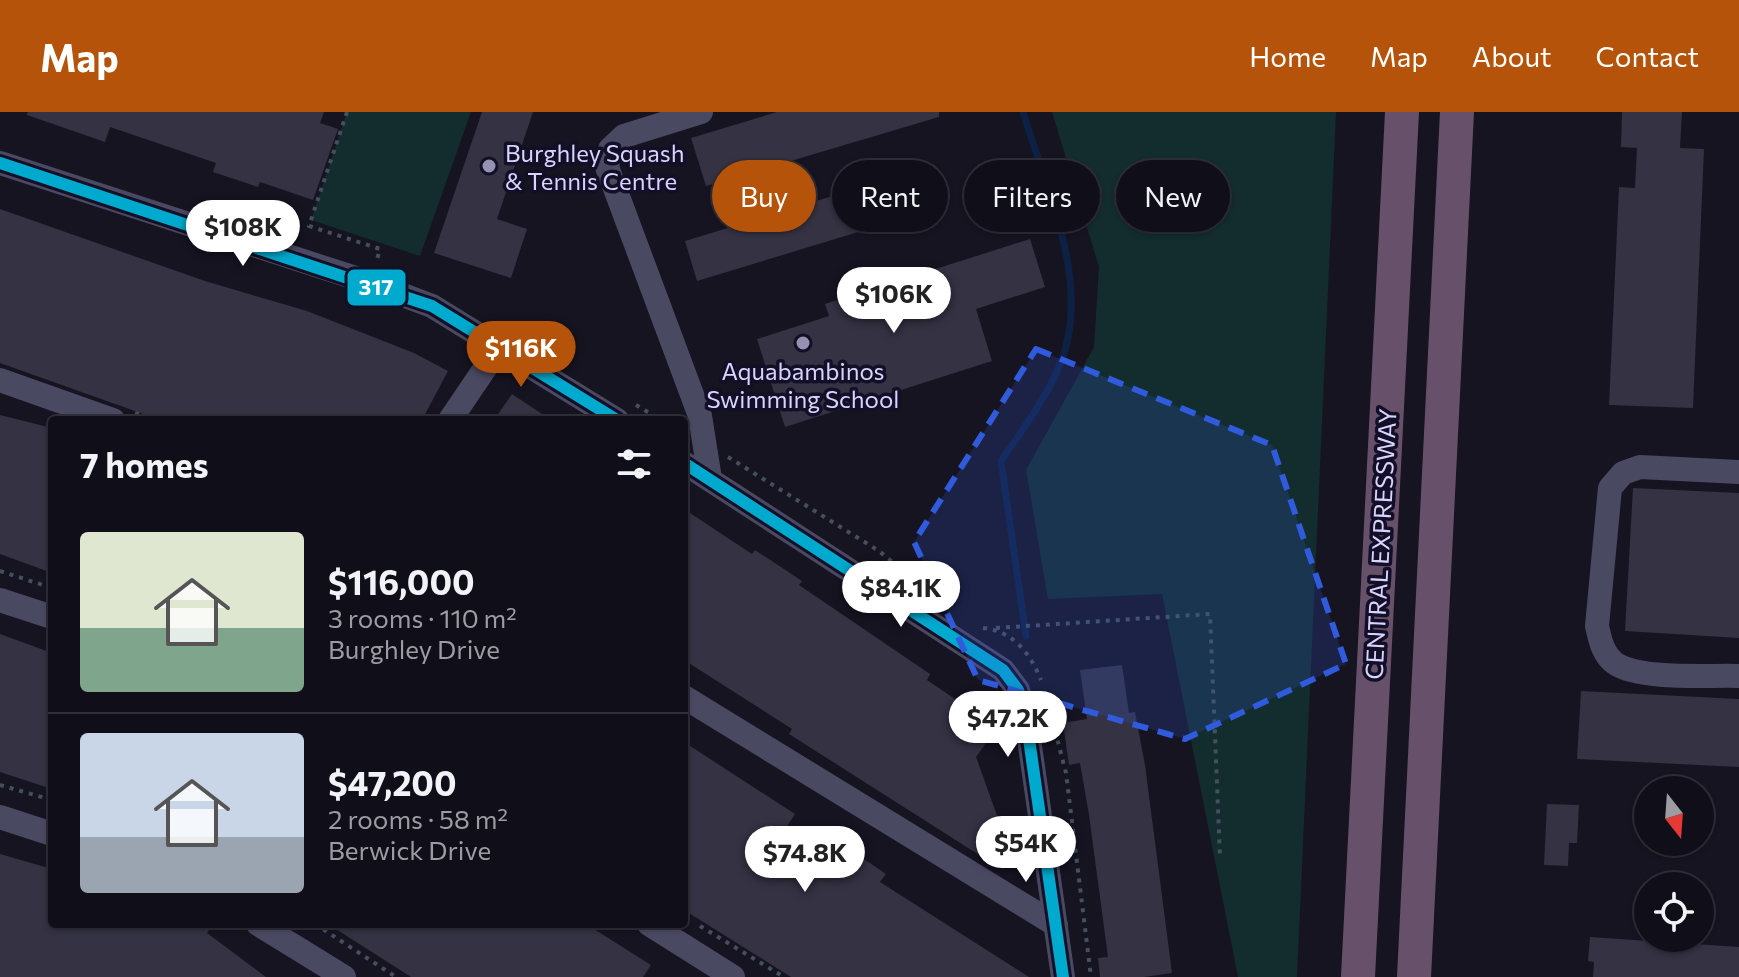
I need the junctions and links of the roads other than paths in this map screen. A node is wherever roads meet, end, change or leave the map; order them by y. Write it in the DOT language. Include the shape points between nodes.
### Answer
graph roads {
  1 [pos="701,112"];
  2 [pos="1402,112"];
  3 [pos="1457,112"];
  4 [pos="0,163"];
  5 [pos="498,349"];
  6 [pos="0,380"];
  7 [pos="102,416"];
  8 [pos="453,416"];
  9 [pos="610,416"];
  10 [pos="688,465"];
  11 [pos="1739,472"];
  12 [pos="710,479"];
  13 [pos="0,600"];
  14 [pos="48,616"];
  15 [pos="1739,676"];
  16 [pos="688,699"];
  17 [pos="0,817"];
  18 [pos="48,833"];
  19 [pos="1056,925"];
  20 [pos="264,928"];
  21 [pos="655,928"];
  22 [pos="344,977"];
  23 [pos="733,977"];
  24 [pos="1063,977"];
  25 [pos="1358,977"];
  26 [pos="1414,977"];
  1 -- 12 [label="street" via="624,136 610,149 607,167 700,416"];
  2 -- 25 [label="highway, CENTRAL EXPRESSWAY"];
  3 -- 26 [label="highway"];
  4 -- 5 [label="street" via="371,283 432,306"];
  5 -- 8 [label="street"];
  5 -- 9 [label="street"];
  6 -- 7 [label="street"];
  10 -- 12 [label="street"];
  11 -- 15 [label="street" via="1640,467 1623,473 1610,488 1597,626 1602,648 1616,664 1640,672"];
  12 -- 19 [label="street" via="1003,670 1018,690 1026,718"];
  13 -- 14 [label="street"];
  16 -- 19 [label="street"];
  17 -- 18 [label="street"];
  19 -- 24 [label="street"];
  20 -- 22 [label="street"];
  21 -- 23 [label="street"];
}
